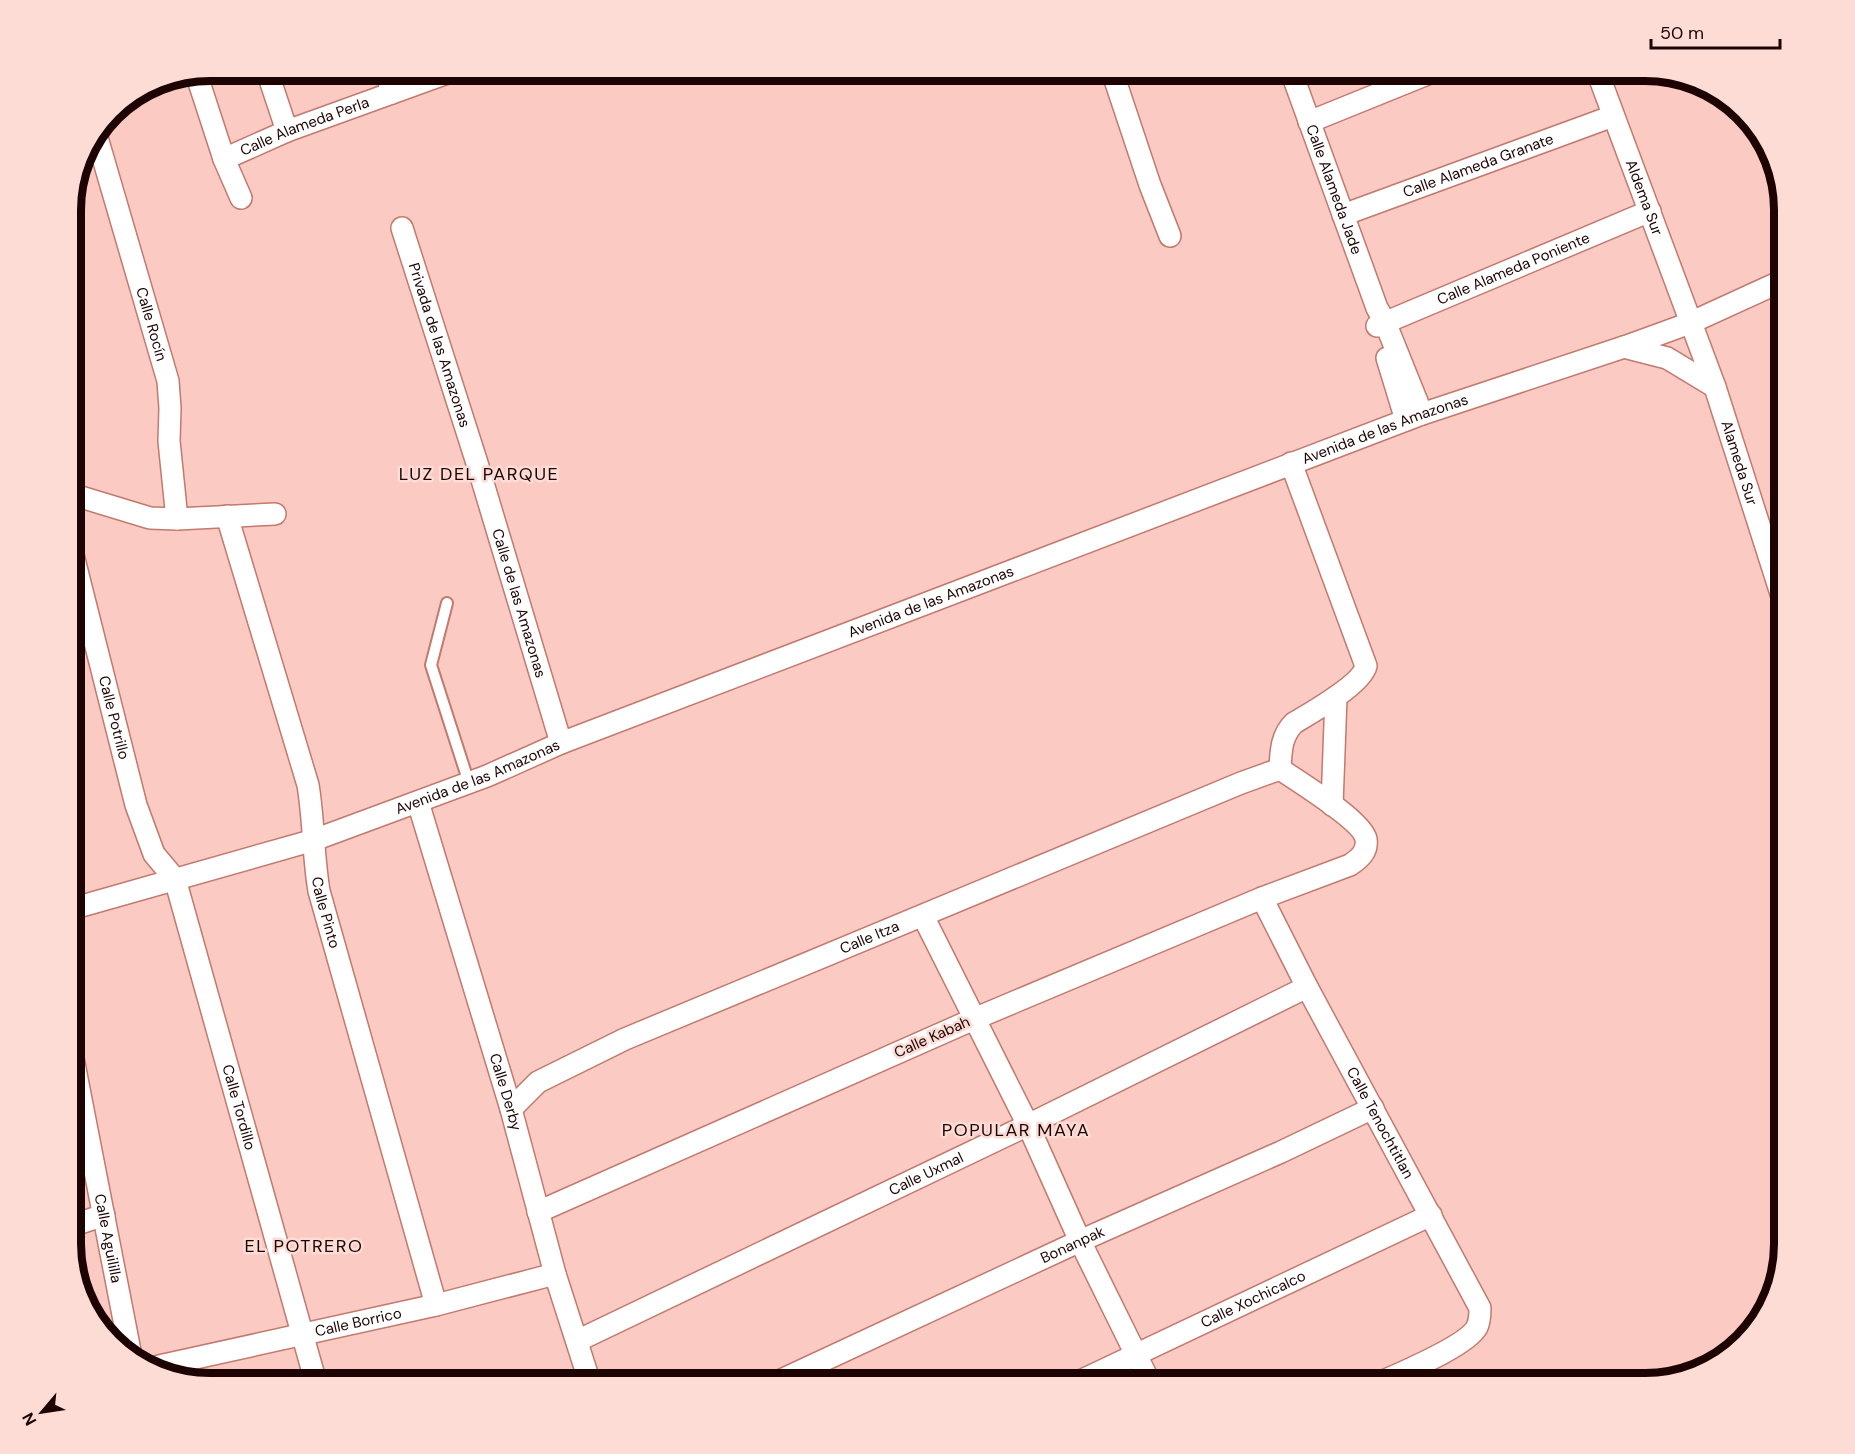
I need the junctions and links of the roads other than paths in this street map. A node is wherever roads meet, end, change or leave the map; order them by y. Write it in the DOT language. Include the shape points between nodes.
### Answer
graph roads {
  1 [pos="199,81"];
  2 [pos="271,81"];
  3 [pos="389,81"];
  4 [pos="424,81"];
  5 [pos="1116,81"];
  6 [pos="1295,81"];
  7 [pos="1408,81"];
  8 [pos="1601,81"];
  9 [pos="392,93"];
  10 [pos="1613,116"];
  11 [pos="1308,122"];
  12 [pos="287,131"];
  13 [pos="99,145"];
  14 [pos="224,159"];
  15 [pos="240,198"];
  16 [pos="1650,211"];
  17 [pos="1342,215"];
  18 [pos="402,228"];
  19 [pos="1170,236"];
  20 [pos="1774,285"];
  21 [pos="1380,319"];
  22 [pos="1690,323"];
  23 [pos="1624,347"];
  24 [pos="1715,387"];
  25 [pos="1414,417"];
  26 [pos="477,463"];
  27 [pos="1291,463"];
  28 [pos="81,497"];
  29 [pos="275,514"];
  30 [pos="227,516"];
  31 [pos="177,519"];
  32 [pos="1774,569"];
  33 [pos="81,588"];
  34 [pos="447,603"];
  35 [pos="1336,697"];
  36 [pos="561,743"];
  37 [pos="1280,769"];
  38 [pos="469,783"];
  39 [pos="418,802"];
  40 [pos="1332,805"];
  41 [pos="314,840"];
  42 [pos="175,879"];
  43 [pos="1262,898"];
  44 [pos="81,906"];
  45 [pos="923,916"];
  46 [pos="1308,987"];
  47 [pos="974,1019"];
  48 [pos="81,1099"];
  49 [pos="511,1108"];
  50 [pos="1372,1108"];
  51 [pos="1028,1125"];
  52 [pos="538,1212"];
  53 [pos="104,1215"];
  54 [pos="1431,1215"];
  55 [pos="81,1223"];
  56 [pos="1080,1241"];
  57 [pos="555,1274"];
  58 [pos="436,1305"];
  59 [pos="117,1330"];
  60 [pos="302,1335"];
  61 [pos="577,1341"];
  62 [pos="1136,1354"];
  63 [pos="165,1365"];
  64 [pos="313,1373"];
  65 [pos="587,1373"];
  66 [pos="796,1373"];
  67 [pos="1097,1373"];
  68 [pos="1145,1373"];
  69 [pos="1400,1373"];
  1 -- 14 [label="street"];
  2 -- 12 [label="street"];
  3 -- 9 [label="street"];
  4 -- 9 [label="street, Calle Alameda Perla"];
  5 -- 19 [label="street"];
  6 -- 11 [label="street, Calle Alameda Jade"];
  7 -- 11 [label="street"];
  8 -- 10 [label="street, Aldema Sur"];
  9 -- 12 [label="street, Calle Alameda Perla"];
  10 -- 16 [label="street, Aldema Sur"];
  10 -- 17 [label="street, Calle Alameda Granate"];
  11 -- 17 [label="street, Calle Alameda Jade"];
  12 -- 14 [label="street, Calle Alameda Perla"];
  13 -- 31 [label="street, Calle Rocín" via="168,381"];
  14 -- 15 [label="street"];
  16 -- 21 [label="street, Calle Alameda Poniente"];
  16 -- 22 [label="street, Aldema Sur"];
  17 -- 21 [label="street, Calle Alameda Jade"];
  18 -- 26 [label="street, Privada de las Amazonas"];
  20 -- 22 [label="street, Avenida de las Amazonas"];
  21 -- 25 [label="street, Calle Alameda Jade"];
  22 -- 23 [label="street, Avenida de las Amazonas"];
  22 -- 24 [label="street, Alameda Sur"];
  23 -- 24 [label="street" via="1667,358"];
  23 -- 25 [label="street, Avenida de las Amazonas"];
  24 -- 32 [label="street, Alameda Sur"];
  25 -- 27 [label="street, Avenida de las Amazonas"];
  26 -- 36 [label="street, Calle de las Amazonas"];
  27 -- 35 [label="street" via="1366,666"];
  27 -- 36 [label="street, Avenida de las Amazonas"];
  28 -- 31 [label="street" via="150,518"];
  29 -- 30 [label="street"];
  30 -- 31 [label="street"];
  30 -- 41 [label="street, Calle Pinto" via="308,786"];
  33 -- 42 [label="street, Calle Potrillo" via="136,805 154,854"];
  34 -- 38 [label="lane" via="431,665"];
  35 -- 37 [label="street" via="1288,729"];
  35 -- 40 [label="street"];
  36 -- 38 [label="street, Avenida de las Amazonas"];
  37 -- 40 [label="street, Calle Kabah"];
  37 -- 45 [label="street, Calle Itza"];
  38 -- 39 [label="street, Avenida de las Amazonas"];
  39 -- 41 [label="street, Avenida de las Amazonas"];
  39 -- 49 [label="street, Calle Derby"];
  40 -- 43 [label="street, Calle Kabah" via="1361,830 1366,839 1362,857 1331,874"];
  41 -- 42 [label="street, Avenida de las Amazonas"];
  41 -- 58 [label="street, Calle Pinto" via="319,891"];
  42 -- 44 [label="street, Avenida de las Amazonas"];
  42 -- 60 [label="street, Calle Tordillo"];
  43 -- 46 [label="street, Calle Tenochtitlan"];
  43 -- 47 [label="street, Calle Kabah"];
  45 -- 47 [label="street"];
  45 -- 49 [label="street, Calle Itza" via="625,1039 538,1082"];
  46 -- 50 [label="street, Calle Tenochtitlan"];
  46 -- 51 [label="street, Calle Uxmal"];
  47 -- 51 [label="street"];
  47 -- 52 [label="street, Calle Kabah"];
  48 -- 53 [label="street, Calle Aguililla"];
  49 -- 52 [label="street, Calle Derby"];
  50 -- 54 [label="street, Calle Tenochtitlan"];
  50 -- 56 [label="street, Bonanpak"];
  51 -- 56 [label="street"];
  51 -- 61 [label="street, Calle Uxmal"];
  52 -- 57 [label="street, Calle Derby"];
  53 -- 55 [label="street"];
  53 -- 59 [label="street, Calle Aguililla"];
  54 -- 62 [label="street, Calle Xochicalco"];
  54 -- 69 [label="street, Calle Tenochtitlan" via="1480,1308 1480,1318 1477,1328 1461,1343"];
  56 -- 62 [label="street"];
  56 -- 66 [label="street, Bonanpak"];
  57 -- 58 [label="street, Calle Borrico"];
  57 -- 61 [label="street, Calle Derby"];
  58 -- 60 [label="street, Calle Borrico"];
  60 -- 63 [label="street, Calle Borrico"];
  60 -- 64 [label="street, Calle Tordillo"];
  61 -- 65 [label="street, Calle Derby"];
  62 -- 67 [label="street, Calle Xochicalco"];
  62 -- 68 [label="street"];
}
